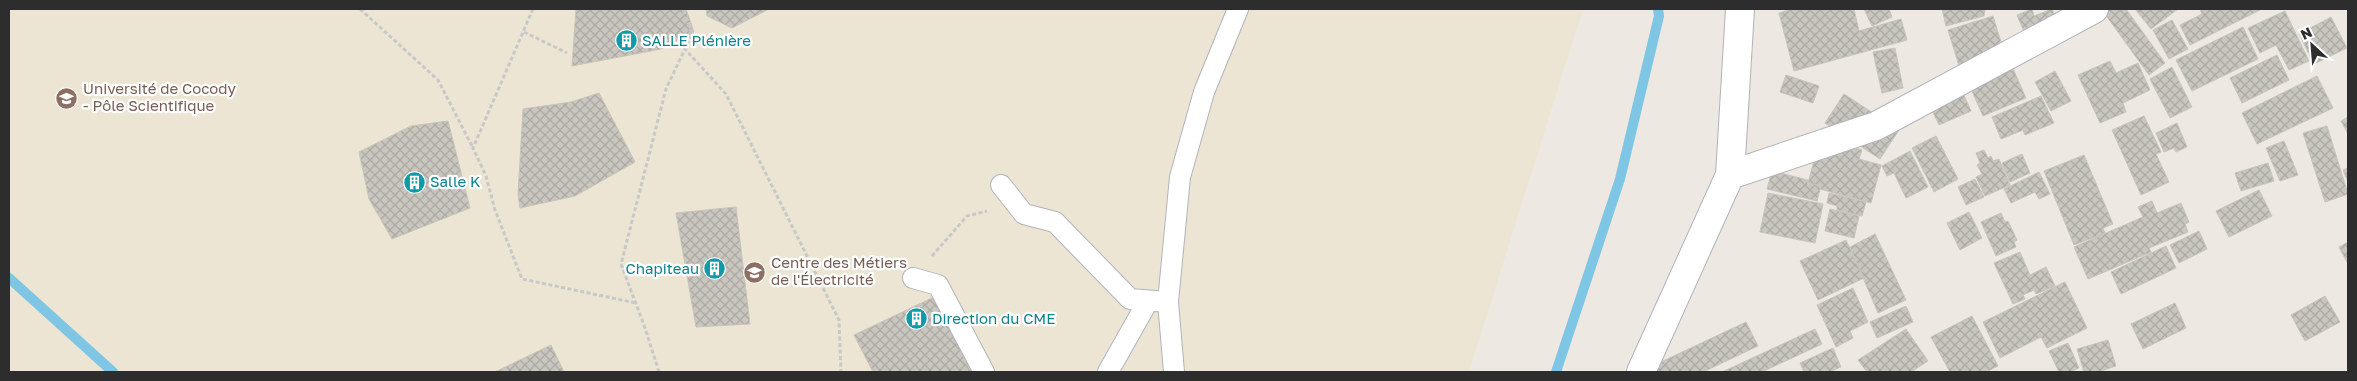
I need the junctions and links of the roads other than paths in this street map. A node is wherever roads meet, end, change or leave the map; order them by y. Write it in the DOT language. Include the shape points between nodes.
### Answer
graph roads {
  1 [pos="1238,9"];
  2 [pos="1740,9"];
  3 [pos="2094,9"];
  4 [pos="1730,175"];
  5 [pos="1001,185"];
  6 [pos="914,278"];
  7 [pos="1158,301"];
  8 [pos="984,372"];
  9 [pos="1108,372"];
  10 [pos="1174,372"];
  11 [pos="1641,372"];
  1 -- 7 [label="lane" via="1204,92 1180,177"];
  2 -- 4 [label="street"];
  3 -- 4 [label="street" via="1876,126"];
  4 -- 11 [label="street"];
  5 -- 7 [label="lane" via="1024,214 1055,222 1130,299"];
  6 -- 8 [label="lane" via="938,285"];
  7 -- 9 [label="lane"];
  7 -- 10 [label="lane"];
}
